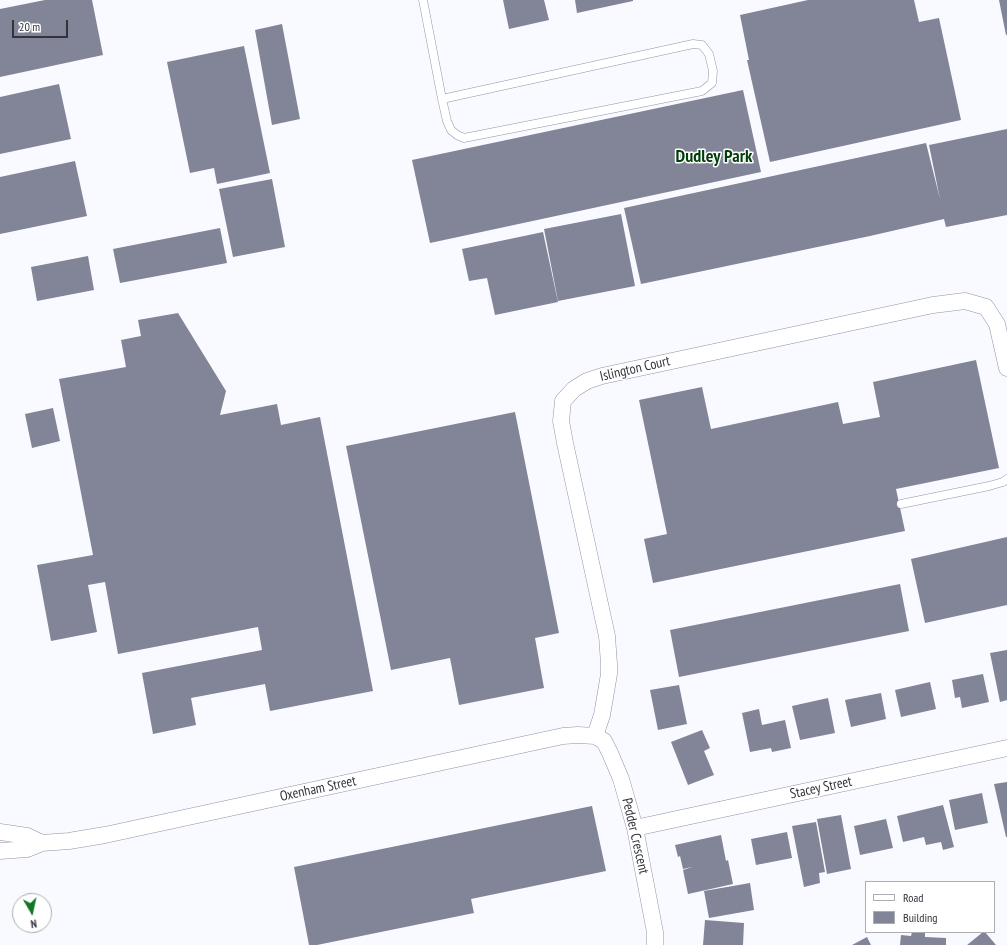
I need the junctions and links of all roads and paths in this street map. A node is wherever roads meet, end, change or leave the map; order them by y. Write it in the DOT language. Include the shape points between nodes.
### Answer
graph roads {
  1 [pos="423,0"];
  2 [pos="442,99"];
  3 [pos="1007,368"];
  4 [pos="1007,479"];
  5 [pos="901,504"];
  6 [pos="595,736"];
  7 [pos="1007,748"];
  8 [pos="635,828"];
  9 [pos="0,832"];
  10 [pos="42,843"];
  11 [pos="0,851"];
  12 [pos="655,945"];
  1 -- 2 [label="lane"];
  2 -- 2 [label="lane" via="693,44 702,45 709,54 714,71 712,82 702,91 464,138 451,130"];
  3 -- 6 [label="street, Islington Court" via="997,324 986,308 965,301 933,305 602,376 574,389 563,401 561,421 607,636 609,664 602,715"];
  4 -- 5 [label="lane" via="989,486"];
  6 -- 8 [label="street, Pedder Crescent" via="604,741 610,753 621,779"];
  6 -- 10 [label="street, Oxenham Street" via="563,736 104,835"];
  7 -- 8 [label="street, Stacey Street"];
  8 -- 12 [label="street, Pedder Crescent" via="655,932"];
  9 -- 10 [label="street, Oxenham Street" via="27,836"];
  10 -- 11 [label="street, Oxenham Street" via="27,849"];
}
